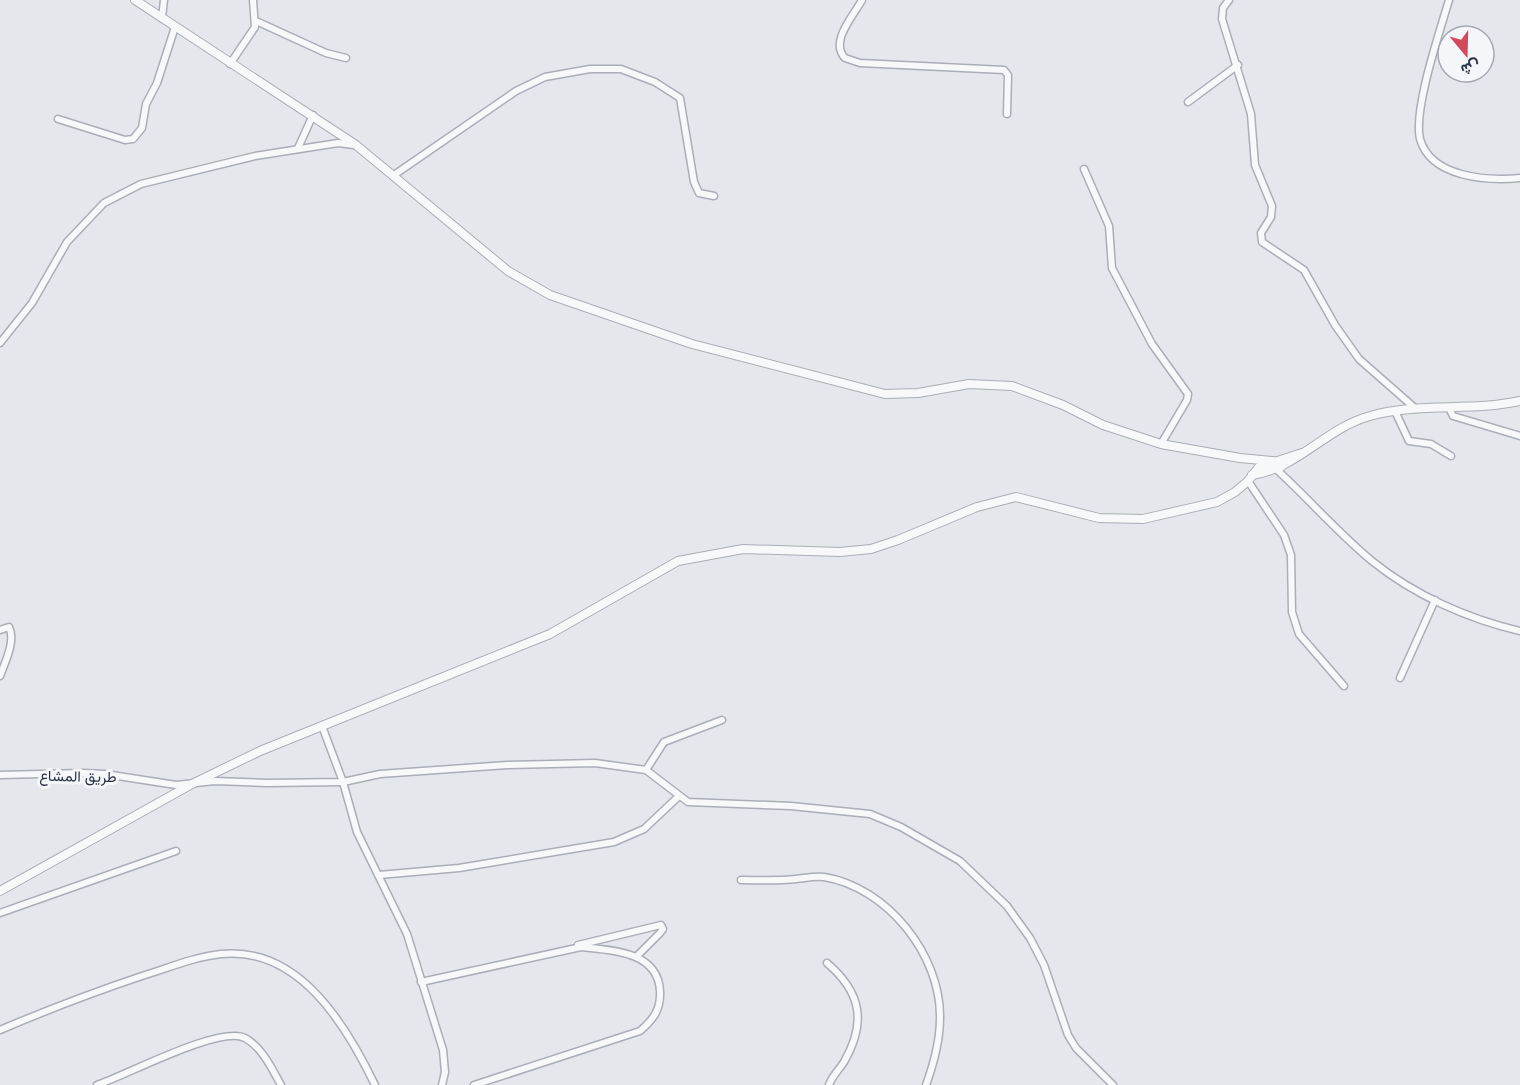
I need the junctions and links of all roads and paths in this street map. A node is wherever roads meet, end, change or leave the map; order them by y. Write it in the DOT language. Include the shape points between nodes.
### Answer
graph roads {
  1 [pos="135,0"];
  2 [pos="164,0"];
  3 [pos="253,0"];
  4 [pos="862,0"];
  5 [pos="1229,0"];
  6 [pos="1449,0"];
  7 [pos="162,18"];
  8 [pos="256,21"];
  9 [pos="175,27"];
  10 [pos="346,58"];
  11 [pos="230,64"];
  12 [pos="1238,65"];
  13 [pos="1188,102"];
  14 [pos="1007,114"];
  15 [pos="313,115"];
  16 [pos="58,119"];
  17 [pos="356,145"];
  18 [pos="298,148"];
  19 [pos="1084,169"];
  20 [pos="394,175"];
  21 [pos="1520,178"];
  22 [pos="714,196"];
  23 [pos="0,343"];
  24 [pos="1520,401"];
  25 [pos="1449,408"];
  26 [pos="1416,409"];
  27 [pos="1395,411"];
  28 [pos="1520,436"];
  29 [pos="1161,444"];
  30 [pos="1451,456"];
  31 [pos="1240,458"];
  32 [pos="1277,465"];
  33 [pos="1259,467"];
  34 [pos="1267,472"];
  35 [pos="1250,478"];
  36 [pos="1435,600"];
  37 [pos="0,630"];
  38 [pos="1520,631"];
  39 [pos="0,676"];
  40 [pos="1400,678"];
  41 [pos="1344,686"];
  42 [pos="722,720"];
  43 [pos="322,726"];
  44 [pos="646,770"];
  45 [pos="0,775"];
  46 [pos="343,782"];
  47 [pos="192,784"];
  48 [pos="679,796"];
  49 [pos="176,851"];
  50 [pos="379,875"];
  51 [pos="741,880"];
  52 [pos="0,891"];
  53 [pos="0,913"];
  54 [pos="564,950"];
  55 [pos="636,957"];
  56 [pos="827,963"];
  57 [pos="421,982"];
  58 [pos="0,1030"];
  59 [pos="126,1075"];
  60 [pos="97,1085"];
  61 [pos="127,1085"];
  62 [pos="281,1085"];
  63 [pos="375,1085"];
  64 [pos="442,1085"];
  65 [pos="474,1085"];
  66 [pos="829,1085"];
  67 [pos="926,1085"];
  68 [pos="1113,1085"];
  1 -- 7 [label="street"];
  2 -- 7 [label="street"];
  3 -- 8 [label="street"];
  4 -- 14 [label="street" via="843,31 840,50 845,58 860,63 1004,70 1008,75"];
  5 -- 12 [label="street" via="1222,19"];
  6 -- 21 [label="street" via="1419,118 1420,140 1430,156 1455,172"];
  7 -- 9 [label="street"];
  8 -- 10 [label="street"];
  8 -- 11 [label="street"];
  9 -- 11 [label="street"];
  9 -- 16 [label="street" via="146,104 142,128 133,139 125,140"];
  11 -- 15 [label="street"];
  12 -- 13 [label="street"];
  12 -- 26 [label="street" via="1251,114 1255,165 1272,206 1271,217 1261,233 1262,242 1304,270 1359,359"];
  15 -- 17 [label="street"];
  15 -- 18 [label="street"];
  17 -- 18 [label="street"];
  17 -- 20 [label="street"];
  18 -- 23 [label="street" via="157,180 104,203 66,242 32,303"];
  19 -- 29 [label="street" via="1109,226 1110,261 1119,284 1152,345 1188,394"];
  20 -- 22 [label="street" via="532,82 575,71 615,69 631,71 680,98 694,182 699,193"];
  20 -- 29 [label="street" via="508,272 550,295 635,325 692,344 885,394 969,384 1012,386 1103,425"];
  24 -- 25 [label="street"];
  25 -- 26 [label="street"];
  25 -- 28 [label="street" via="1453,416"];
  26 -- 27 [label="street"];
  27 -- 30 [label="street" via="1409,441 1431,444"];
  27 -- 32 [label="street" via="1357,421"];
  29 -- 31 [label="street"];
  31 -- 32 [label="street"];
  31 -- 33 [label="street"];
  32 -- 33 [label="street"];
  32 -- 34 [label="street"];
  32 -- 36 [label="street" via="1370,559"];
  33 -- 34 [label="street"];
  33 -- 35 [label="street"];
  34 -- 35 [label="street"];
  35 -- 41 [label="street" via="1284,535 1291,555 1292,612 1299,634"];
  35 -- 43 [label="street" via="1217,502 1143,519 1099,518 1016,497 976,507 870,549 742,549 695,556 663,568 550,634"];
  36 -- 38 [label="street"];
  36 -- 40 [label="street"];
  37 -- 39 [label="street" via="9,627 11,631"];
  42 -- 44 [label="street" via="664,742"];
  43 -- 46 [label="street"];
  43 -- 47 [label="street"];
  44 -- 46 [label="street, طريق المشاع" via="625,765 552,762 380,774"];
  44 -- 48 [label="street"];
  45 -- 47 [label="street, طريق المشاع" via="105,774"];
  46 -- 47 [label="street, طريق المشاع"];
  46 -- 50 [label="street" via="357,832"];
  47 -- 52 [label="street"];
  48 -- 50 [label="street" via="644,829 614,842 459,868"];
  48 -- 68 [label="street" via="688,802 708,804 790,806 870,814 960,861 1017,918 1044,966 1068,1035"];
  49 -- 53 [label="street"];
  50 -- 57 [label="street" via="407,934"];
  51 -- 67 [label="street" via="825,877 882,903 905,924 928,966 940,1010 938,1049"];
  54 -- 55 [label="street" via="605,949"];
  54 -- 55 [label="street" via="661,925 660,933"];
  54 -- 57 [label="street"];
  55 -- 65 [label="street" via="650,965 660,983 660,1003 653,1019 640,1031"];
  56 -- 66 [label="street" via="850,989 859,1023 844,1061"];
  57 -- 64 [label="street" via="443,1050"];
  58 -- 63 [label="street" via="89,994 197,958 247,955 294,974 313,990 351,1040"];
  59 -- 60 [label="street"];
  59 -- 61 [label="street"];
  59 -- 62 [label="street" via="198,1042 233,1035 244,1038 264,1056"];
}
